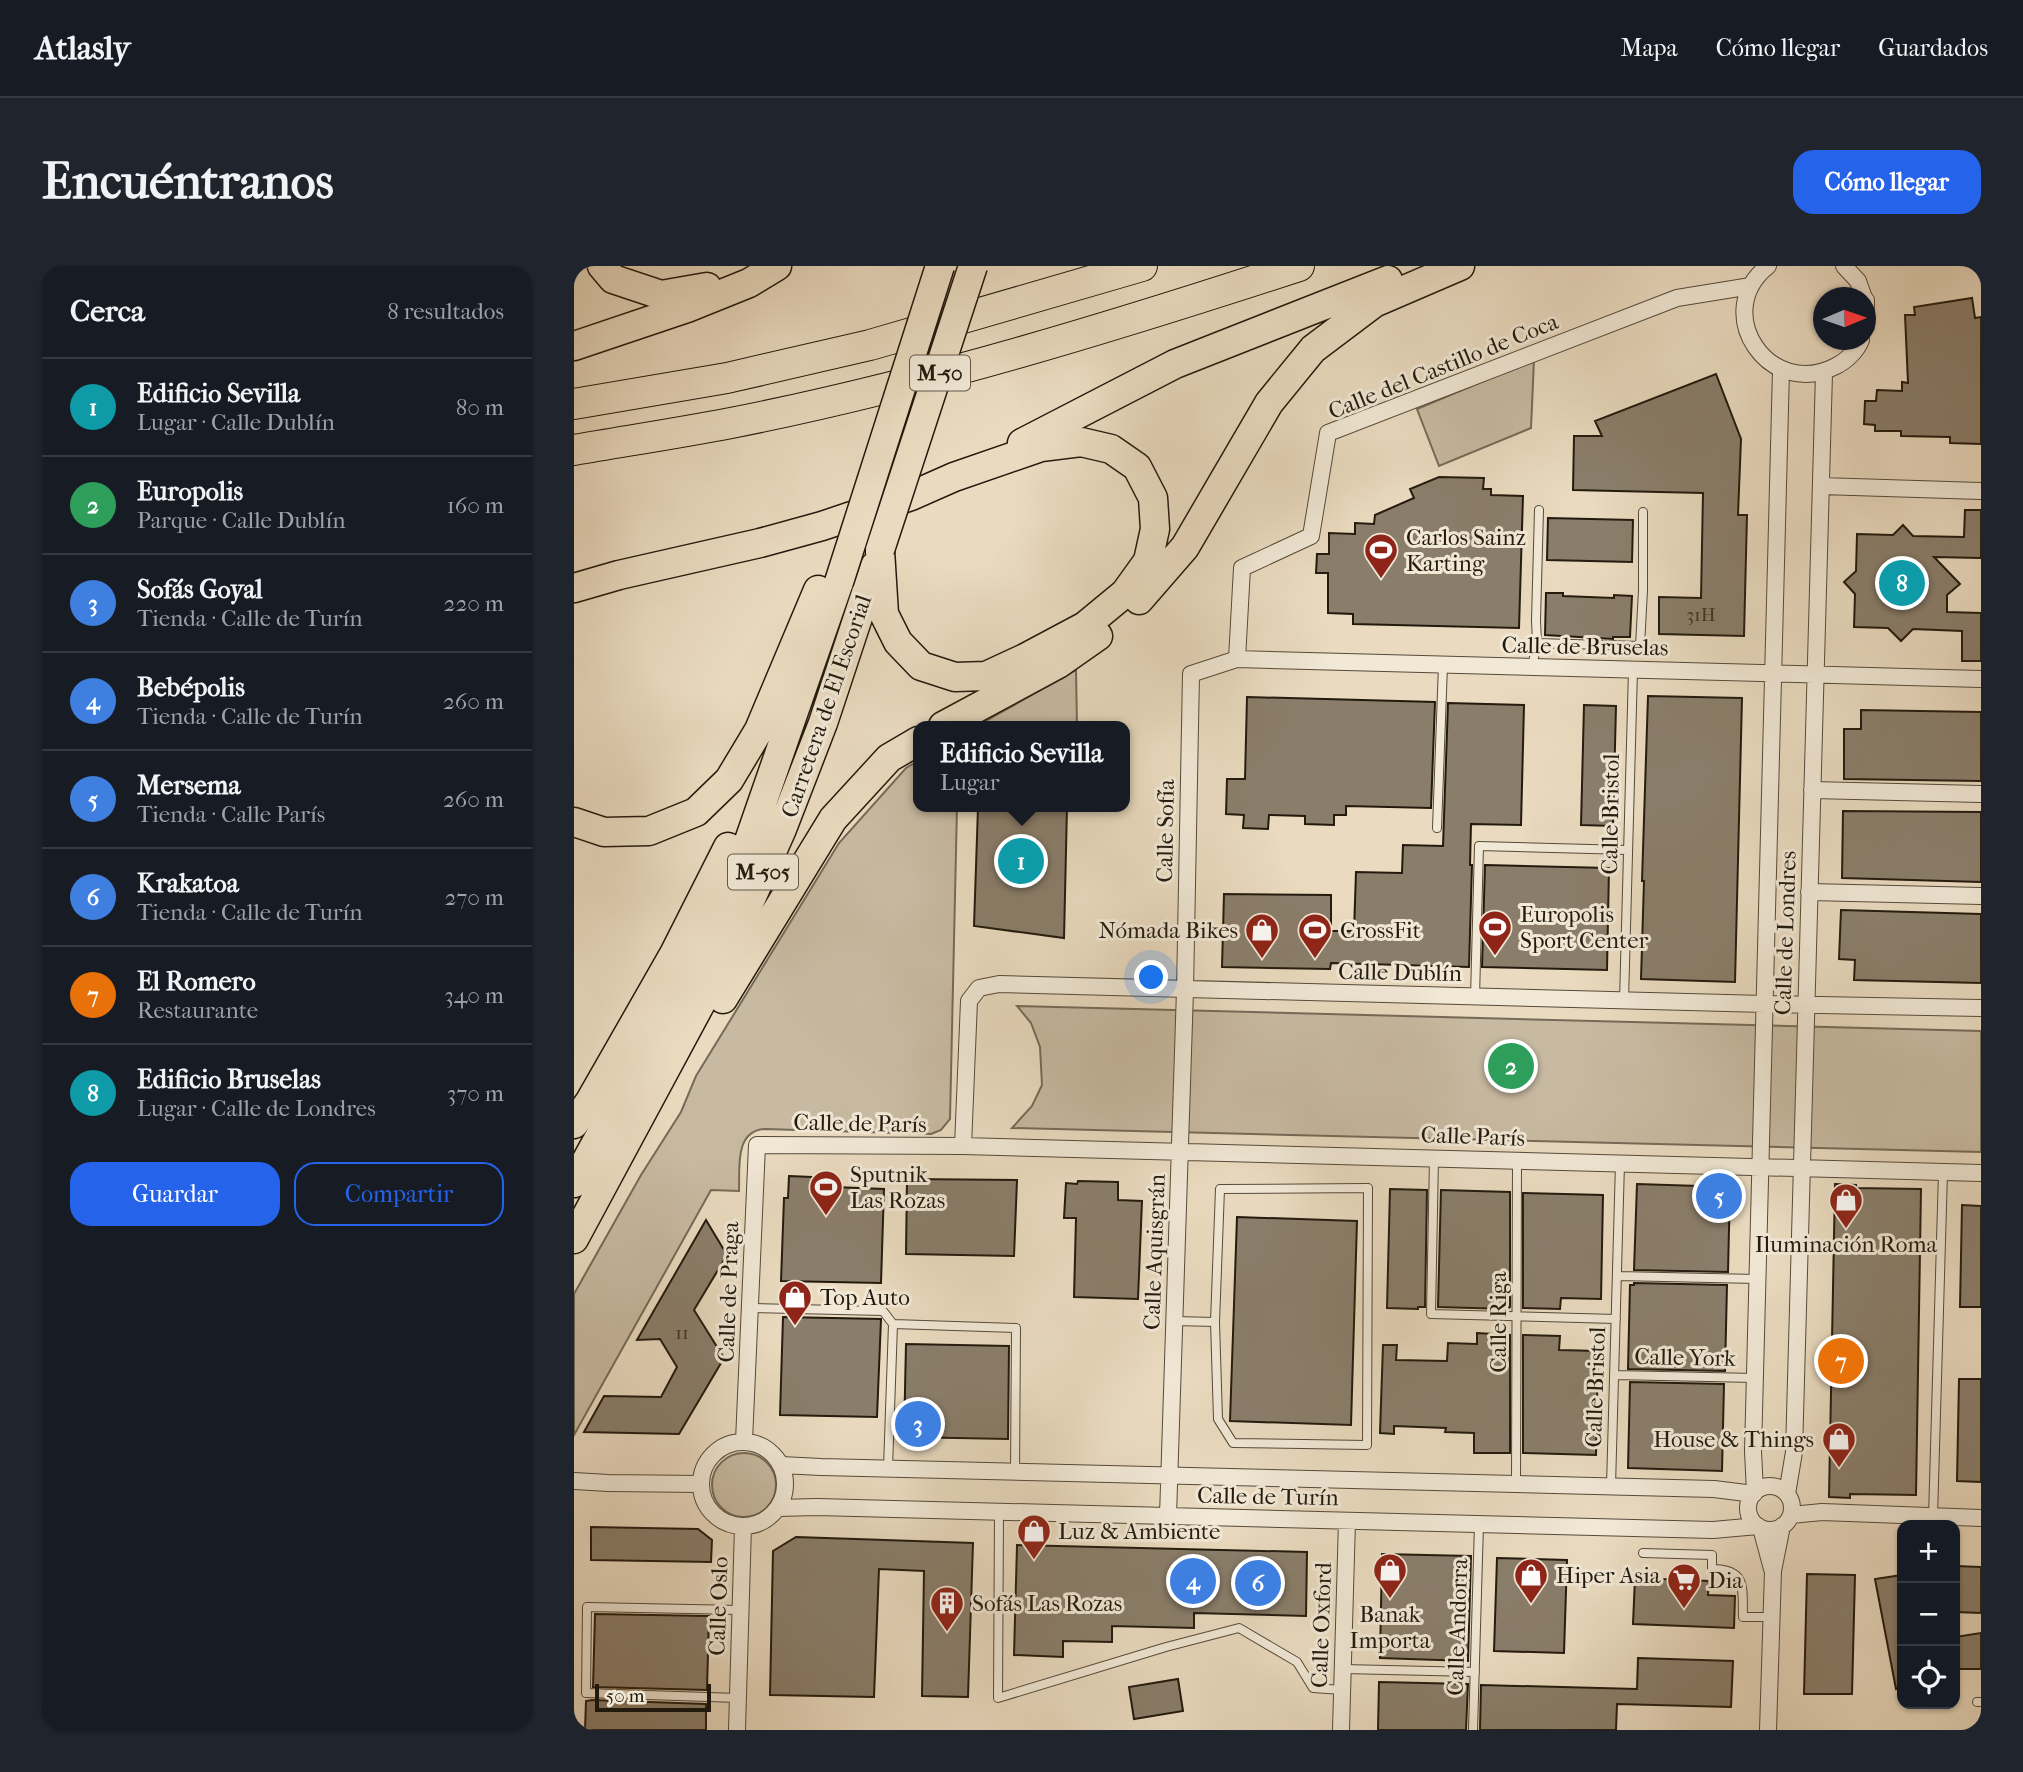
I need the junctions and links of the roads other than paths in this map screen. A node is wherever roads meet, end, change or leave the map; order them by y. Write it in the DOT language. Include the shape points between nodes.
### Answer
graph roads {
  1 [pos="601,266"];
  2 [pos="940,266"];
  3 [pos="973,266"];
  4 [pos="1299,266"];
  5 [pos="1425,266"];
  6 [pos="1460,266"];
  7 [pos="1768,266"];
  8 [pos="1844,266"];
  9 [pos="775,267"];
  10 [pos="1137,267"];
  11 [pos="1751,286"];
  12 [pos="1860,287"];
  13 [pos="574,346"];
  14 [pos="1855,350"];
  15 [pos="1781,370"];
  16 [pos="1824,373"];
  17 [pos="574,404"];
  18 [pos="574,450"];
  19 [pos="954,477"];
  20 [pos="1821,486"];
  21 [pos="1981,491"];
  22 [pos="1539,510"];
  23 [pos="1643,512"];
  24 [pos="880,550"];
  25 [pos="716,554"];
  26 [pos="574,566"];
  27 [pos="831,580"];
  28 [pos="574,588"];
  29 [pos="1537,643"];
  30 [pos="1237,659"];
  31 [pos="1443,665"];
  32 [pos="1532,667"];
  33 [pos="1633,670"];
  34 [pos="1191,674"];
  35 [pos="1774,674"];
  36 [pos="1816,675"];
  37 [pos="1981,679"];
  38 [pos="792,719"];
  39 [pos="952,721"];
  40 [pos="913,744"];
  41 [pos="1812,790"];
  42 [pos="1981,794"];
  43 [pos="574,822"];
  44 [pos="1437,828"];
  45 [pos="1628,850"];
  46 [pos="1809,892"];
  47 [pos="1981,896"];
  48 [pos="1185,990"];
  49 [pos="1475,997"];
  50 [pos="1624,1001"];
  51 [pos="1765,1004"];
  52 [pos="1806,1005"];
  53 [pos="1981,1008"];
  54 [pos="574,1124"];
  55 [pos="757,1144"];
  56 [pos="963,1146"];
  57 [pos="1180,1153"];
  58 [pos="1434,1158"];
  59 [pos="1517,1160"];
  60 [pos="1620,1163"];
  61 [pos="1761,1167"];
  62 [pos="1801,1168"];
  63 [pos="1943,1172"];
  64 [pos="1981,1173"];
  65 [pos="608,1178"];
  66 [pos="574,1183"];
  67 [pos="574,1239"];
  68 [pos="1617,1276"];
  69 [pos="1758,1279"];
  70 [pos="750,1308"];
  71 [pos="1517,1317"];
  72 [pos="1616,1319"];
  73 [pos="1174,1321"];
  74 [pos="1215,1322"];
  75 [pos="893,1324"];
  76 [pos="1614,1375"];
  77 [pos="1755,1378"];
  78 [pos="744,1441"];
  79 [pos="781,1465"];
  80 [pos="888,1468"];
  81 [pos="1015,1472"];
  82 [pos="1169,1476"];
  83 [pos="574,1481"];
  84 [pos="701,1484"];
  85 [pos="1516,1484"];
  86 [pos="1611,1486"];
  87 [pos="1754,1493"];
  88 [pos="778,1508"];
  89 [pos="1788,1509"];
  90 [pos="999,1512"];
  91 [pos="1168,1516"];
  92 [pos="1933,1517"];
  93 [pos="1981,1518"];
  94 [pos="1347,1521"];
  95 [pos="1479,1524"];
  96 [pos="743,1526"];
  97 [pos="1759,1527"];
  98 [pos="1643,1553"];
  99 [pos="1773,1570"];
  100 [pos="741,1610"];
  101 [pos="1771,1617"];
  102 [pos="1343,1669"];
  103 [pos="1475,1672"];
  104 [pos="1342,1690"];
  105 [pos="738,1698"];
  106 [pos="737,1730"];
  107 [pos="1341,1730"];
  108 [pos="1473,1730"];
  109 [pos="1768,1730"];
  1 -- 9 [label="highway" via="613,279 661,295 713,287"];
  2 -- 27 [label="highway, bridge" via="896,403 850,508"];
  3 -- 24 [label="highway, Carretera de El Escorial / M-505, bridge"];
  4 -- 18 [label="highway, M-50" via="1078,336 875,391 731,423"];
  5 -- 19 [label="highway" via="1175,364"];
  6 -- 39 [label="highway" via="1374,303 1313,349 1269,403 1185,547 1148,591 1112,626 1058,664"];
  7 -- 11 [label="street"];
  8 -- 12 [label="street"];
  9 -- 13 [label="highway" via="749,283 687,308"];
  10 -- 17 [label="highway, M-50" via="870,345 727,378"];
  11 -- 15 [label="street" via="1745,325 1752,344"];
  11 -- 30 [label="street, Calle del Castillo de Coca" via="1677,298 1328,433 1311,536 1242,568"];
  14 -- 16 [label="street"];
  15 -- 16 [label="street" via="1803,376"];
  15 -- 35 [label="street, Calle de Londres"];
  16 -- 20 [label="street, Calle de Londres"];
  19 -- 24 [label="highway" via="1041,447 1081,442 1111,449 1137,467 1153,498 1155,529 1148,561 1125,593 1085,626 986,676 955,677 921,666 898,642 884,614"];
  19 -- 25 [label="highway" via="822,526"];
  20 -- 21 [label="street"];
  20 -- 36 [label="street, Calle de Londres"];
  22 -- 29 [label="lane"];
  23 -- 29 [label="lane" via="1640,646"];
  24 -- 65 [label="highway, Carretera de El Escorial / M-505" via="823,723 782,829 722,964"];
  25 -- 26 [label="highway"];
  25 -- 28 [label="highway"];
  27 -- 38 [label="highway, Carretera de El Escorial / M-505"];
  27 -- 43 [label="highway" via="759,730 729,780 696,812 649,831 604,832"];
  29 -- 32 [label="lane"];
  30 -- 31 [label="street, Calle de Bruselas"];
  30 -- 34 [label="street, Calle de Bruselas"];
  31 -- 32 [label="street, Calle de Bruselas"];
  31 -- 44 [label="lane"];
  32 -- 33 [label="street, Calle de Bruselas"];
  33 -- 35 [label="street, Calle de Bruselas"];
  33 -- 45 [label="lane, Calle Bristol"];
  34 -- 48 [label="street, Calle Sofía"];
  35 -- 36 [label="street, Calle de Bruselas"];
  35 -- 51 [label="street, Calle de Londres"];
  36 -- 37 [label="street, Calle de Bruselas"];
  36 -- 41 [label="street, Calle de Londres"];
  38 -- 54 [label="highway, M-505" via="674,954"];
  38 -- 66 [label="highway, Carretera de El Escorial / M-505" via="744,855 699,956"];
  40 -- 65 [label="highway" via="889,758 833,819"];
  41 -- 42 [label="street"];
  41 -- 46 [label="street, Calle de Londres"];
  45 -- 49 [label="lane" via="1479,846"];
  45 -- 50 [label="lane, Calle Bristol"];
  46 -- 47 [label="street"];
  46 -- 52 [label="street, Calle de Londres"];
  48 -- 49 [label="street, Calle Dublín"];
  48 -- 56 [label="street, Calle Dublín" via="999,984 979,988 969,1001"];
  48 -- 57 [label="street, Calle Aquisgrán"];
  49 -- 50 [label="street, Calle Dublín"];
  50 -- 51 [label="street, Calle Dublín"];
  51 -- 52 [label="street, Calle Dublín"];
  51 -- 61 [label="street, Calle de Londres"];
  52 -- 53 [label="street, Calle Dublín"];
  52 -- 62 [label="street, Calle de Londres"];
  55 -- 56 [label="street, Calle de París"];
  55 -- 70 [label="street, Calle de Praga"];
  56 -- 57 [label="street, Calle París"];
  57 -- 58 [label="street, Calle París"];
  57 -- 73 [label="street, Calle Aquisgrán"];
  58 -- 59 [label="street, Calle París"];
  58 -- 71 [label="lane" via="1431,1314"];
  59 -- 60 [label="street, Calle París"];
  59 -- 71 [label="lane, Calle Riga"];
  60 -- 61 [label="street, Calle París"];
  60 -- 68 [label="lane, Calle Bristol"];
  61 -- 62 [label="street, Calle París"];
  61 -- 69 [label="street, Calle de Londres"];
  62 -- 63 [label="street, Calle París"];
  62 -- 89 [label="street, Calle de Londres" via="1794,1452"];
  63 -- 64 [label="street, Calle París"];
  63 -- 92 [label="lane"];
  65 -- 67 [label="highway, Carretera de El Escorial / M-505"];
  68 -- 69 [label="lane"];
  68 -- 72 [label="lane, Calle Bristol"];
  69 -- 77 [label="street, Calle de Londres"];
  70 -- 75 [label="lane" via="883,1311"];
  70 -- 78 [label="street, Calle de Praga"];
  71 -- 72 [label="lane"];
  71 -- 85 [label="lane, Calle Riga"];
  72 -- 76 [label="lane, Calle Bristol"];
  73 -- 74 [label="lane"];
  73 -- 82 [label="street, Calle Aquisgrán"];
  74 -- 74 [label="lane" via="1220,1189 1368,1188 1367,1445 1233,1443 1218,1419"];
  75 -- 80 [label="lane"];
  75 -- 81 [label="lane" via="1016,1328"];
  76 -- 77 [label="lane, Calle York"];
  76 -- 86 [label="lane, Calle Bristol"];
  77 -- 87 [label="street, Calle de Londres"];
  78 -- 79 [label="street" via="772,1452"];
  78 -- 84 [label="street" via="727,1444 713,1454"];
  79 -- 80 [label="street, Calle de Turín"];
  79 -- 88 [label="street" via="785,1487"];
  80 -- 81 [label="street, Calle de Turín"];
  81 -- 82 [label="street, Calle de Turín"];
  82 -- 85 [label="street, Calle de Turín"];
  82 -- 91 [label="street, Calle Aquisgrán"];
  83 -- 84 [label="street"];
  84 -- 96 [label="street" via="713,1513 726,1523"];
  85 -- 86 [label="street, Calle de Turín"];
  86 -- 87 [label="street, Calle de Turín"];
  87 -- 89 [label="street" via="1772,1486 1780,1489"];
  87 -- 97 [label="street" via="1749,1514"];
  88 -- 90 [label="street, Calle de Turín"];
  88 -- 96 [label="street" via="768,1518"];
  89 -- 92 [label="street"];
  89 -- 97 [label="street" via="1768,1530"];
  89 -- 99 [label="street, Calle de Londres"];
  90 -- 91 [label="street, Calle de Turín"];
  90 -- 104 [label="lane" via="998,1698 1239,1628 1297,1662 1313,1688"];
  91 -- 94 [label="street, Calle de Turín"];
  92 -- 93 [label="street"];
  94 -- 95 [label="street, Calle de Turín"];
  94 -- 102 [label="street, Calle Oxford"];
  95 -- 97 [label="street, Calle de Turín"];
  95 -- 103 [label="lane, Calle Andorra"];
  96 -- 100 [label="street, Calle Oslo"];
  97 -- 99 [label="street"];
  98 -- 101 [label="lane" via="1712,1555 1712,1569 1739,1576 1743,1617"];
  99 -- 101 [label="street"];
  100 -- 105 [label="street, Calle Oslo"];
  100 -- 105 [label="lane" via="587,1607 586,1693"];
  101 -- 109 [label="street"];
  102 -- 103 [label="lane"];
  102 -- 104 [label="street, Calle Oxford"];
  103 -- 108 [label="lane, Calle Andorra"];
  104 -- 107 [label="street, Calle Oxford"];
  105 -- 106 [label="street, Calle Oslo"];
}
